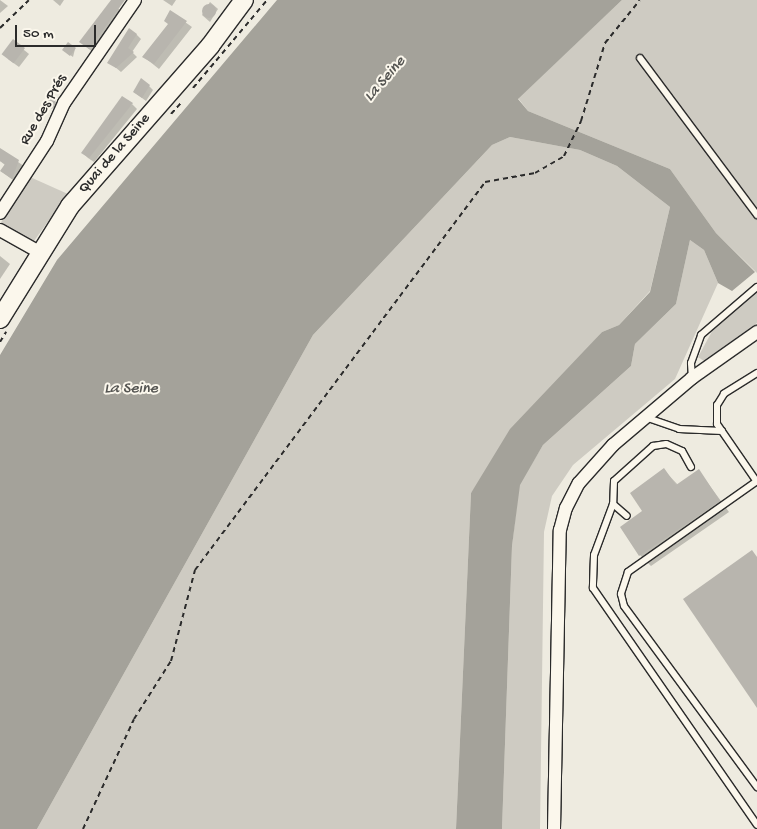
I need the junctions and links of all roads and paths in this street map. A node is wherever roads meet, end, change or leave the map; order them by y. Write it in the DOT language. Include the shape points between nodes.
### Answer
graph roads {
  1 [pos="30,0"];
  2 [pos="135,0"];
  3 [pos="244,0"];
  4 [pos="267,0"];
  5 [pos="640,0"];
  6 [pos="0,28"];
  7 [pos="640,58"];
  8 [pos="189,90"];
  9 [pos="185,97"];
  10 [pos="164,120"];
  11 [pos="0,213"];
  12 [pos="757,215"];
  13 [pos="0,230"];
  14 [pos="39,252"];
  15 [pos="757,287"];
  16 [pos="5,323"];
  17 [pos="757,332"];
  18 [pos="0,342"];
  19 [pos="757,373"];
  20 [pos="692,378"];
  21 [pos="645,416"];
  22 [pos="722,431"];
  23 [pos="691,467"];
  24 [pos="757,482"];
  25 [pos="613,504"];
  26 [pos="627,516"];
  27 [pos="757,787"];
  28 [pos="757,824"];
  29 [pos="83,829"];
  30 [pos="554,829"];
  1 -- 6 [label="path"];
  2 -- 11 [label="street, Rue des Prés" via="64,103 47,141"];
  3 -- 14 [label="street, Quai de la Seine" via="210,46 70,206"];
  4 -- 8 [label="path"];
  5 -- 29 [label="path" via="605,44 581,121 564,156 534,173 485,182 195,570 171,661 134,719"];
  7 -- 12 [label="lane"];
  9 -- 10 [label="path"];
  13 -- 14 [label="street"];
  14 -- 16 [label="street, Quai de la Seine"];
  15 -- 20 [label="lane" via="701,336 691,362"];
  16 -- 18 [label="path"];
  17 -- 20 [label="street"];
  19 -- 22 [label="lane" via="724,394 717,405 717,424"];
  20 -- 21 [label="street"];
  21 -- 22 [label="lane" via="679,429"];
  21 -- 30 [label="street" via="579,483 560,530"];
  22 -- 24 [label="lane"];
  23 -- 25 [label="lane" via="682,451 666,444 653,446 614,481"];
  24 -- 27 [label="lane" via="628,572 621,594 624,606"];
  25 -- 26 [label="lane"];
  25 -- 28 [label="lane" via="594,556 593,588"];
}
